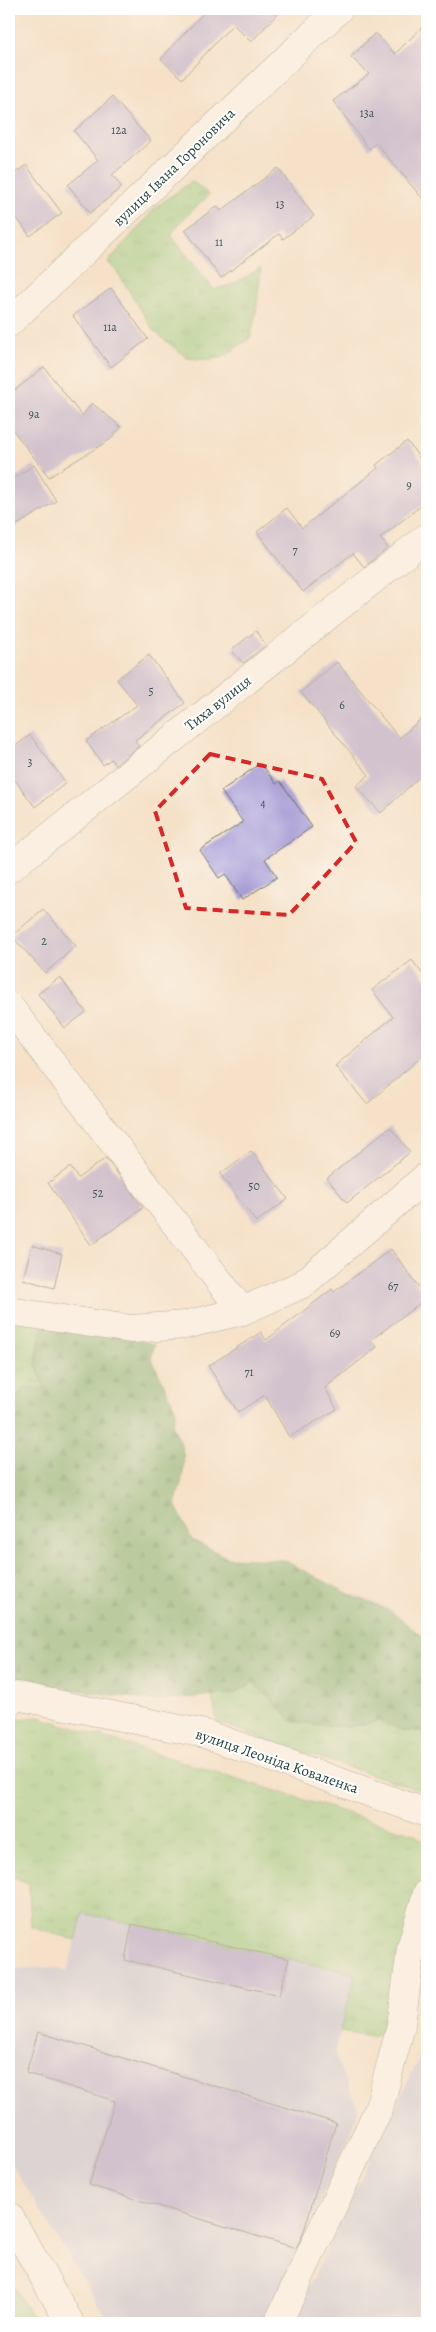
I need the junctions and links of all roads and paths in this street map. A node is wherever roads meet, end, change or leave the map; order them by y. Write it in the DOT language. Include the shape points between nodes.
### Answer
graph roads {
  1 [pos="339,9"];
  2 [pos="9,324"];
  3 [pos="427,537"];
  4 [pos="9,869"];
  5 [pos="9,1006"];
  6 [pos="427,1176"];
  7 [pos="9,1311"];
  8 [pos="242,1311"];
  9 [pos="9,1702"];
  10 [pos="427,1813"];
  11 [pos="427,1893"];
  12 [pos="9,2216"];
  13 [pos="70,2323"];
  14 [pos="278,2323"];
  1 -- 2 [label="street, вулиця Івана Гороновича"];
  3 -- 4 [label="street, Тиха вулиця"];
  5 -- 8 [label="street"];
  6 -- 8 [label="street" via="303,1284"];
  7 -- 8 [label="street" via="131,1329 185,1325"];
  9 -- 10 [label="street, вулиця Леоніда Коваленка" via="17,1696 205,1734"];
  11 -- 14 [label="street" via="411,1948 401,2026 379,2108"];
  12 -- 13 [label="street"];
}
